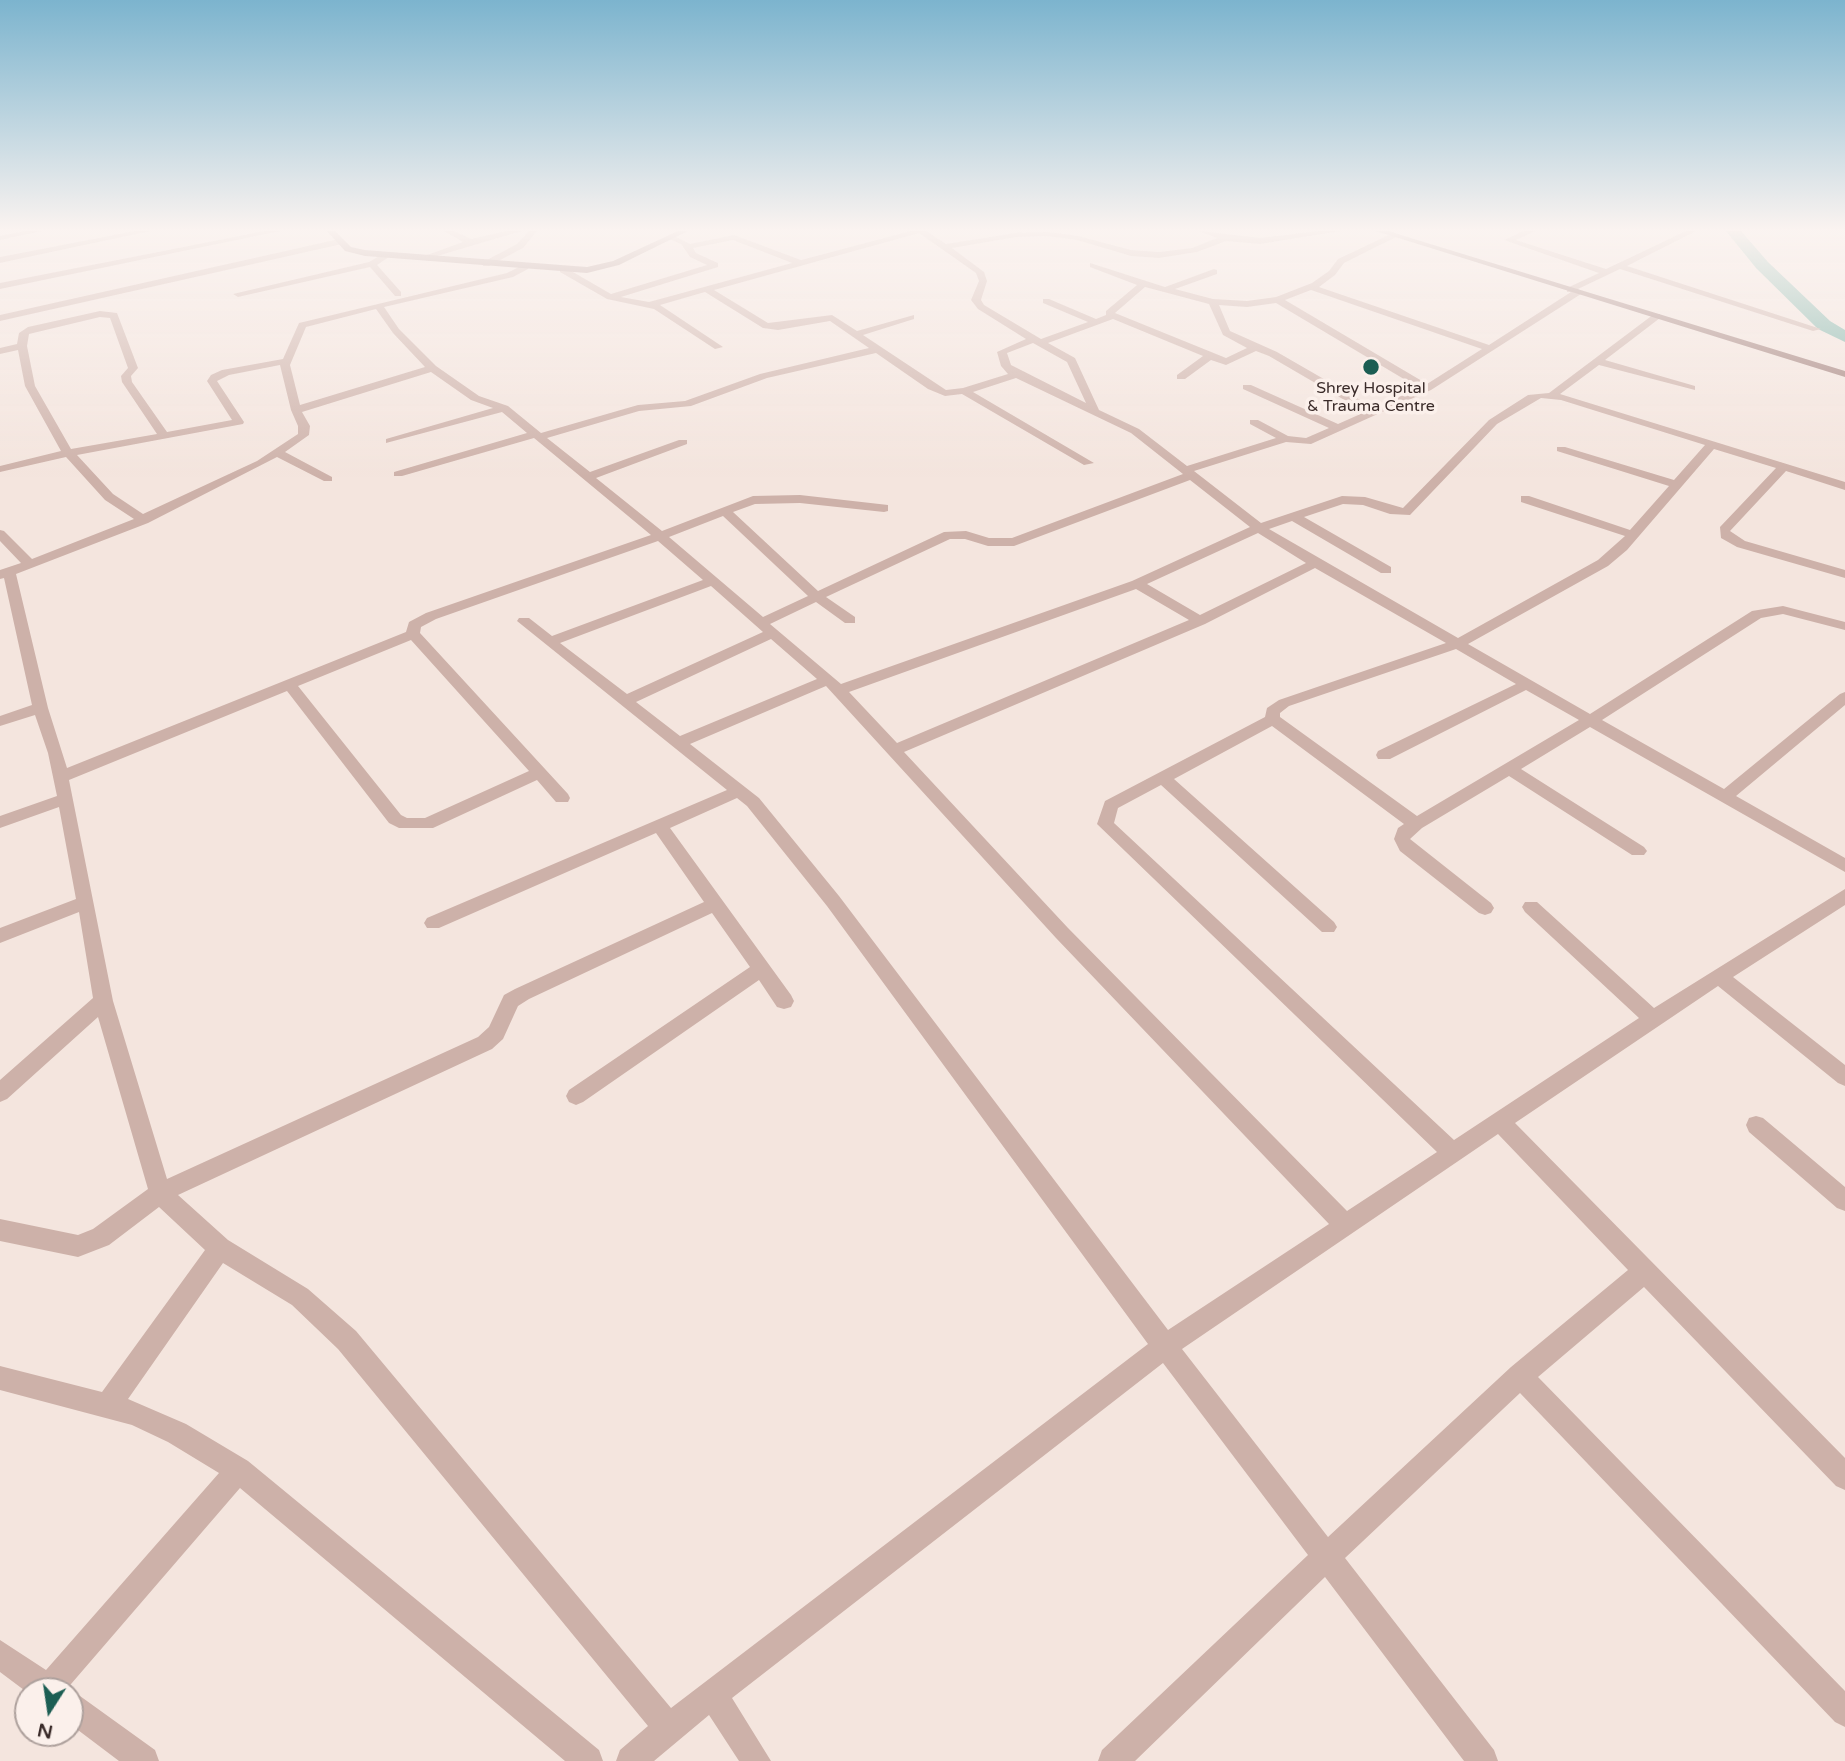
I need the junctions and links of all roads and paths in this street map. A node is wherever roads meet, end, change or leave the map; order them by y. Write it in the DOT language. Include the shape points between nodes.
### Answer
graph roads {
  1 [pos="21,313"];
  2 [pos="69,313"];
  3 [pos="106,313"];
  4 [pos="108,313"];
  5 [pos="349,313"];
  6 [pos="383,313"];
  7 [pos="663,313"];
  8 [pos="745,313"];
  9 [pos="991,313"];
  10 [pos="1075,313"];
  11 [pos="1109,313"];
  12 [pos="1218,313"];
  13 [pos="1300,313"];
  14 [pos="1387,313"];
  15 [pos="1541,313"];
  16 [pos="1648,313"];
  17 [pos="1766,313"];
  18 [pos="1112,316"];
  19 [pos="1657,316"];
  20 [pos="911,317"];
  21 [pos="0,318"];
  22 [pos="74,319"];
  23 [pos="1096,322"];
  24 [pos="1816,329"];
  25 [pos="857,334"];
  26 [pos="1037,340"];
  27 [pos="22,346"];
  28 [pos="718,347"];
  29 [pos="1255,348"];
  30 [pos="1489,348"];
  31 [pos="878,349"];
  32 [pos="0,351"];
  33 [pos="1210,356"];
  34 [pos="286,361"];
  35 [pos="1597,361"];
  36 [pos="432,368"];
  37 [pos="1018,374"];
  38 [pos="1845,374"];
  39 [pos="1181,377"];
  40 [pos="1247,387"];
  41 [pos="1427,388"];
  42 [pos="1691,388"];
  43 [pos="964,391"];
  44 [pos="1552,395"];
  45 [pos="504,408"];
  46 [pos="1094,409"];
  47 [pos="296,410"];
  48 [pos="1372,411"];
  49 [pos="1254,422"];
  50 [pos="1338,428"];
  51 [pos="537,435"];
  52 [pos="164,436"];
  53 [pos="1286,439"];
  54 [pos="390,441"];
  55 [pos="683,442"];
  56 [pos="1712,444"];
  57 [pos="1561,449"];
  58 [pos="68,453"];
  59 [pos="277,453"];
  60 [pos="1088,463"];
  61 [pos="1783,467"];
  62 [pos="0,469"];
  63 [pos="1189,473"];
  64 [pos="398,474"];
  65 [pos="588,477"];
  66 [pos="328,479"];
  67 [pos="1677,485"];
  68 [pos="1845,486"];
  69 [pos="1525,499"];
  70 [pos="884,508"];
  71 [pos="724,510"];
  72 [pos="1293,516"];
  73 [pos="144,520"];
  74 [pos="1259,528"];
  75 [pos="0,534"];
  76 [pos="1633,535"];
  77 [pos="660,536"];
  78 [pos="1316,563"];
  79 [pos="30,564"];
  80 [pos="1386,570"];
  81 [pos="5,574"];
  82 [pos="1845,574"];
  83 [pos="713,581"];
  84 [pos="1137,584"];
  85 [pos="817,597"];
  86 [pos="850,620"];
  87 [pos="524,621"];
  88 [pos="1200,621"];
  89 [pos="1845,626"];
  90 [pos="767,628"];
  91 [pos="413,634"];
  92 [pos="552,641"];
  93 [pos="1458,644"];
  94 [pos="289,684"];
  95 [pos="1527,684"];
  96 [pos="833,685"];
  97 [pos="1845,697"];
  98 [pos="627,700"];
  99 [pos="40,708"];
  100 [pos="1273,719"];
  101 [pos="1591,720"];
  102 [pos="0,721"];
  103 [pos="681,742"];
  104 [pos="894,750"];
  105 [pos="1384,755"];
  106 [pos="1510,768"];
  107 [pos="539,773"];
  108 [pos="61,777"];
  109 [pos="1163,778"];
  110 [pos="741,790"];
  111 [pos="1725,797"];
  112 [pos="65,799"];
  113 [pos="562,799"];
  114 [pos="0,822"];
  115 [pos="1416,824"];
  116 [pos="659,825"];
  117 [pos="1639,851"];
  118 [pos="1845,866"];
  119 [pos="1845,896"];
  120 [pos="86,902"];
  121 [pos="715,904"];
  122 [pos="1531,907"];
  123 [pos="1485,908"];
  124 [pos="433,923"];
  125 [pos="1328,927"];
  126 [pos="0,936"];
  127 [pos="761,969"];
  128 [pos="1720,977"];
  129 [pos="103,1001"];
  130 [pos="785,1001"];
  131 [pos="1653,1019"];
  132 [pos="1845,1077"];
  133 [pos="0,1093"];
  134 [pos="576,1096"];
  135 [pos="1499,1121"];
  136 [pos="1756,1125"];
  137 [pos="1452,1152"];
  138 [pos="160,1192"];
  139 [pos="1845,1201"];
  140 [pos="1344,1224"];
  141 [pos="0,1230"];
  142 [pos="220,1248"];
  143 [pos="1644,1271"];
  144 [pos="1165,1346"];
  145 [pos="1520,1376"];
  146 [pos="0,1378"];
  147 [pos="108,1405"];
  148 [pos="239,1470"];
  149 [pos="1845,1477"];
  150 [pos="1326,1557"];
  151 [pos="0,1654"];
  152 [pos="31,1677"];
  153 [pos="71,1677"];
  154 [pos="712,1695"];
  155 [pos="1845,1712"];
  156 [pos="84,1716"];
  157 [pos="669,1728"];
  158 [pos="144,1761"];
  159 [pos="587,1761"];
  160 [pos="631,1761"];
  161 [pos="756,1761"];
  162 [pos="1113,1761"];
  163 [pos="1483,1761"];
  1 -- 21 [label="street"];
  2 -- 22 [label="street"];
  3 -- 22 [label="street"];
  4 -- 52 [label="street" via="114,315 133,368 127,382"];
  5 -- 34 [label="street" via="302,325"];
  6 -- 36 [label="street"];
  7 -- 28 [label="street"];
  8 -- 25 [label="street" via="766,326 778,327 832,318"];
  9 -- 26 [label="street"];
  10 -- 23 [label="street"];
  11 -- 18 [label="street"];
  12 -- 29 [label="street" via="1231,338"];
  13 -- 41 [label="street"];
  14 -- 30 [label="street"];
  15 -- 30 [label="street"];
  16 -- 19 [label="street"];
  17 -- 24 [label="street"];
  18 -- 23 [label="street"];
  18 -- 33 [label="street"];
  19 -- 35 [label="street"];
  19 -- 38 [label="street"];
  20 -- 25 [label="street"];
  22 -- 27 [label="street" via="25,331"];
  23 -- 26 [label="street"];
  25 -- 31 [label="street"];
  26 -- 37 [label="street" via="1002,352 1006,366"];
  26 -- 46 [label="street" via="1071,360"];
  27 -- 32 [label="street"];
  27 -- 58 [label="street" via="30,386"];
  29 -- 33 [label="street" via="1226,362"];
  29 -- 48 [label="street"];
  30 -- 41 [label="street"];
  31 -- 43 [label="street" via="933,387 946,393"];
  31 -- 51 [label="street" via="764,376 687,404 638,408"];
  33 -- 39 [label="street"];
  34 -- 47 [label="street"];
  34 -- 52 [label="street" via="215,377 212,381 239,422"];
  35 -- 42 [label="street"];
  35 -- 44 [label="street"];
  36 -- 45 [label="street" via="474,398"];
  36 -- 47 [label="street"];
  37 -- 43 [label="street"];
  37 -- 46 [label="street"];
  40 -- 50 [label="street"];
  41 -- 48 [label="street"];
  43 -- 60 [label="street"];
  44 -- 56 [label="street"];
  44 -- 72 [label="street" via="1532,397 1493,422 1411,510 1399,512 1364,501 1342,500"];
  45 -- 51 [label="street"];
  45 -- 54 [label="street"];
  46 -- 63 [label="street" via="1145,438"];
  47 -- 59 [label="street" via="303,435"];
  48 -- 50 [label="street"];
  49 -- 53 [label="street"];
  50 -- 53 [label="street" via="1307,442"];
  51 -- 64 [label="street"];
  51 -- 65 [label="street"];
  52 -- 58 [label="street"];
  53 -- 63 [label="street"];
  55 -- 65 [label="street"];
  56 -- 61 [label="street"];
  56 -- 67 [label="street"];
  57 -- 67 [label="street"];
  58 -- 62 [label="street"];
  58 -- 73 [label="street" via="109,497"];
  59 -- 66 [label="street"];
  59 -- 73 [label="street"];
  61 -- 68 [label="street"];
  61 -- 82 [label="street" via="1724,530 1725,535 1741,544"];
  63 -- 74 [label="street"];
  63 -- 85 [label="street" via="1014,542 948,536"];
  65 -- 77 [label="street"];
  67 -- 76 [label="street"];
  69 -- 76 [label="street"];
  70 -- 71 [label="street" via="775,498"];
  71 -- 77 [label="street"];
  71 -- 85 [label="street"];
  72 -- 74 [label="street"];
  72 -- 80 [label="street"];
  73 -- 79 [label="street"];
  74 -- 78 [label="street"];
  74 -- 84 [label="street"];
  75 -- 79 [label="street"];
  76 -- 93 [label="street" via="1603,563"];
  77 -- 83 [label="street"];
  77 -- 91 [label="street" via="431,616 414,625"];
  78 -- 88 [label="street"];
  78 -- 93 [label="street"];
  79 -- 81 [label="street"];
  81 -- 99 [label="street"];
  83 -- 90 [label="street"];
  83 -- 92 [label="street"];
  84 -- 88 [label="street"];
  84 -- 96 [label="street"];
  85 -- 86 [label="street"];
  85 -- 90 [label="street"];
  87 -- 92 [label="street"];
  88 -- 104 [label="street"];
  89 -- 101 [label="street" via="1783,610 1757,614"];
  90 -- 96 [label="street"];
  90 -- 98 [label="street"];
  91 -- 94 [label="street"];
  91 -- 107 [label="street"];
  92 -- 98 [label="street"];
  93 -- 95 [label="street"];
  93 -- 100 [label="street" via="1284,703 1272,711"];
  94 -- 107 [label="street" via="395,819 405,824 427,824"];
  94 -- 108 [label="street"];
  95 -- 101 [label="street"];
  95 -- 105 [label="street"];
  96 -- 103 [label="street"];
  96 -- 104 [label="street"];
  97 -- 111 [label="street"];
  98 -- 103 [label="street"];
  99 -- 102 [label="street"];
  99 -- 108 [label="street"];
  100 -- 109 [label="street"];
  100 -- 115 [label="street"];
  101 -- 106 [label="street"];
  101 -- 111 [label="street"];
  103 -- 110 [label="street"];
  104 -- 140 [label="street" via="1062,933"];
  106 -- 115 [label="street"];
  106 -- 117 [label="street"];
  107 -- 113 [label="street"];
  108 -- 112 [label="street"];
  109 -- 125 [label="street"];
  109 -- 137 [label="street" via="1111,806 1105,824"];
  110 -- 116 [label="street"];
  110 -- 144 [label="street" via="833,901"];
  111 -- 118 [label="street"];
  112 -- 114 [label="street"];
  112 -- 120 [label="street"];
  115 -- 123 [label="street" via="1404,832 1406,847"];
  116 -- 121 [label="street"];
  116 -- 124 [label="street"];
  119 -- 128 [label="street"];
  120 -- 126 [label="street"];
  120 -- 129 [label="street"];
  121 -- 127 [label="street"];
  121 -- 138 [label="street" via="522,993 511,1000 496,1033 485,1042"];
  122 -- 131 [label="street"];
  127 -- 130 [label="street"];
  127 -- 134 [label="street"];
  128 -- 131 [label="street"];
  128 -- 132 [label="street"];
  129 -- 133 [label="street"];
  129 -- 138 [label="street"];
  131 -- 135 [label="street"];
  135 -- 137 [label="street"];
  135 -- 143 [label="street"];
  136 -- 139 [label="street"];
  137 -- 140 [label="street"];
  138 -- 141 [label="street" via="101,1237 78,1246"];
  138 -- 142 [label="street"];
  140 -- 144 [label="street"];
  142 -- 147 [label="street"];
  142 -- 157 [label="street" via="300,1297 347,1340"];
  143 -- 145 [label="street"];
  143 -- 149 [label="street"];
  144 -- 150 [label="street"];
  144 -- 154 [label="street"];
  145 -- 150 [label="street"];
  145 -- 155 [label="street"];
  146 -- 147 [label="street"];
  147 -- 148 [label="street" via="177,1433"];
  148 -- 153 [label="street"];
  148 -- 159 [label="street"];
  150 -- 162 [label="street"];
  150 -- 163 [label="street"];
  151 -- 152 [label="street"];
  154 -- 157 [label="street"];
  154 -- 161 [label="street"];
  156 -- 158 [label="street"];
  157 -- 160 [label="street"];
}
